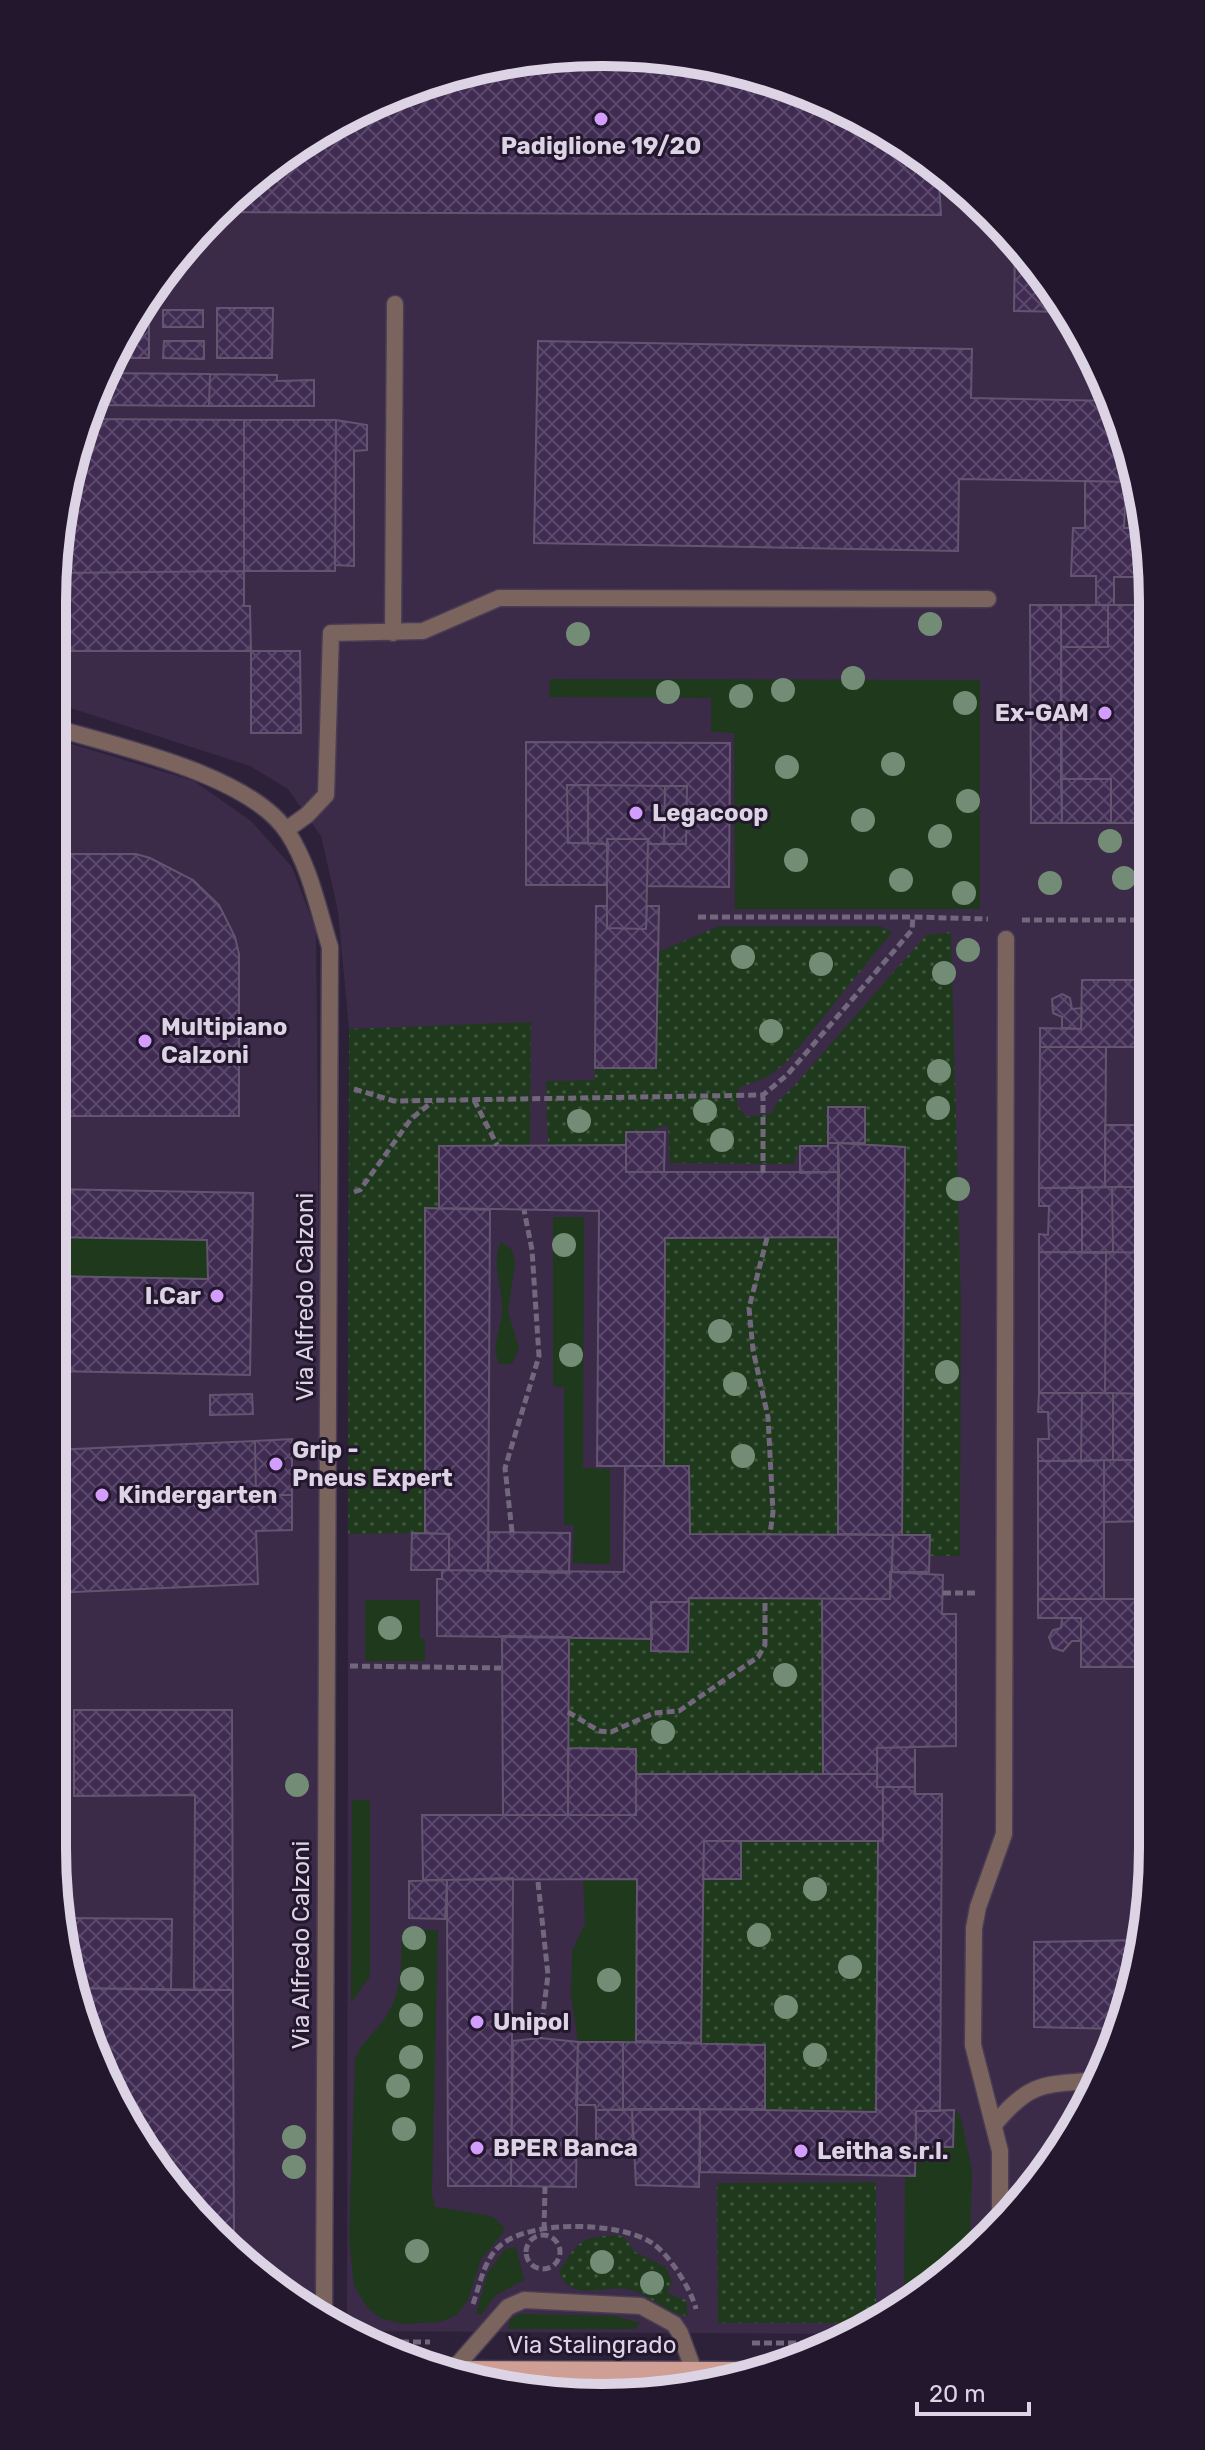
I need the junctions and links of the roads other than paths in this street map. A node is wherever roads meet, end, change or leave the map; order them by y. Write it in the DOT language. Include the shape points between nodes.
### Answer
graph roads {
  1 [pos="395,304"];
  2 [pos="988,599"];
  3 [pos="393,633"];
  4 [pos="66,731"];
  5 [pos="286,830"];
  6 [pos="1006,939"];
  7 [pos="1086,2081"];
  8 [pos="994,2125"];
  9 [pos="1000,2208"];
  10 [pos="324,2306"];
  11 [pos="454,2363"];
  12 [pos="485,2371"];
  13 [pos="694,2371"];
  14 [pos="718,2371"];
  1 -- 3 [label="street"];
  2 -- 3 [label="street" via="499,598 423,631"];
  3 -- 5 [label="street" via="331,633 326,795"];
  4 -- 5 [label="street, Via Alfredo Calzoni" via="209,777 254,803"];
  5 -- 10 [label="street, Via Alfredo Calzoni" via="304,862 330,947"];
  6 -- 8 [label="street" via="1004,1834 974,1928 973,2045"];
  7 -- 8 [label="street" via="1040,2085 1016,2098"];
  8 -- 9 [label="street" via="1000,2151"];
  11 -- 13 [label="street" via="508,2307 524,2300 641,2306 674,2324"];
  12 -- 13 [label="main road, Via Stalingrado"];
  13 -- 14 [label="main road, Via Stalingrado"];
}
